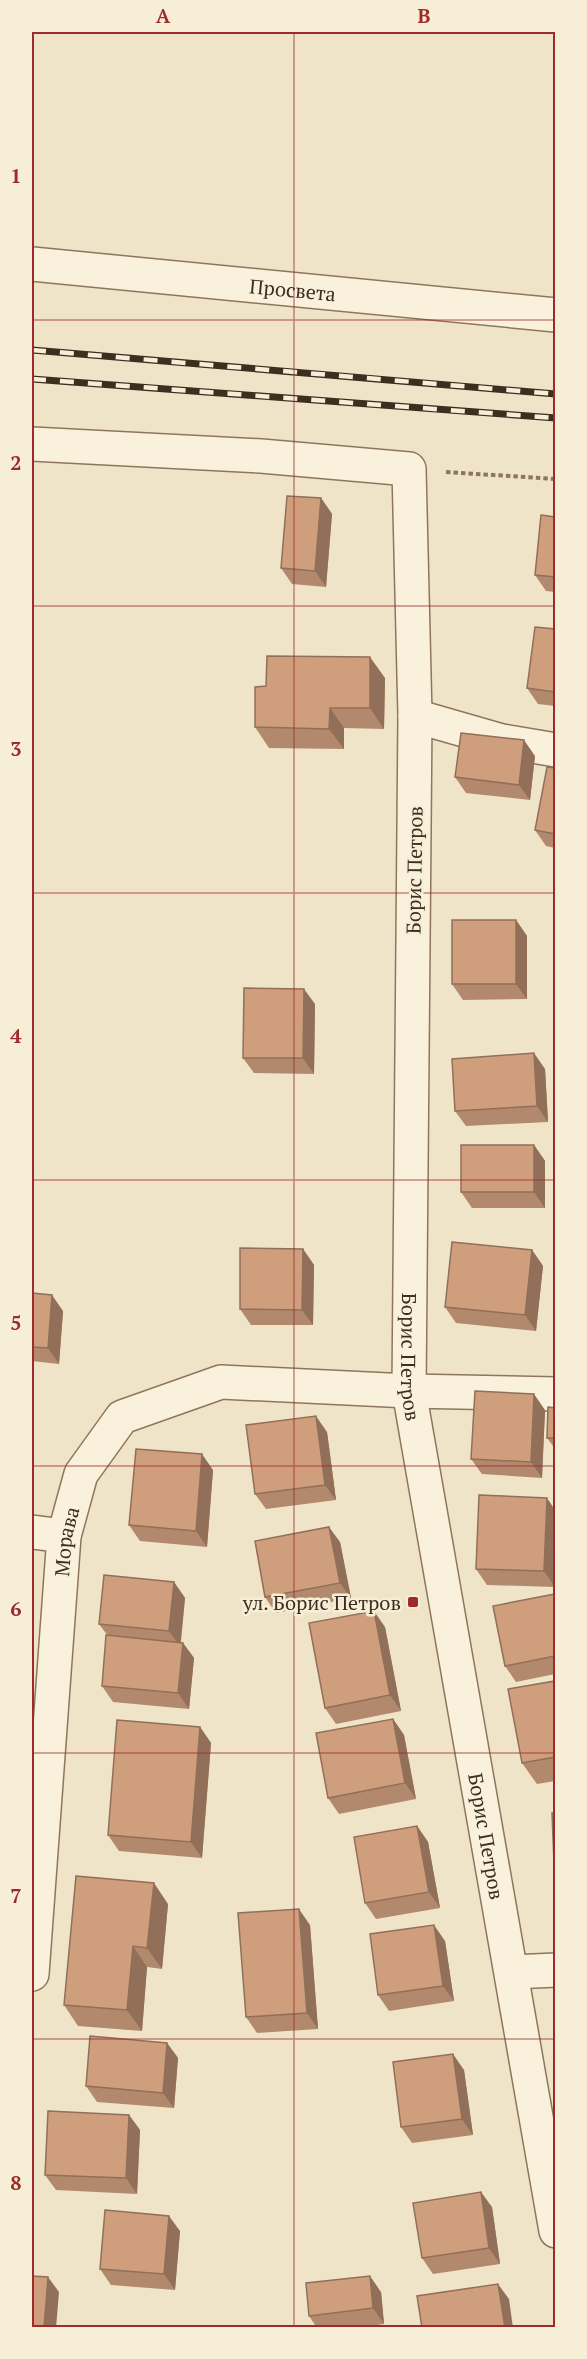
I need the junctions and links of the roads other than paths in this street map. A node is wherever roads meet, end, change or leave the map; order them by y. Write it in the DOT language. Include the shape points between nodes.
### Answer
graph roads {
  1 [pos="32,264"];
  2 [pos="555,315"];
  3 [pos="32,444"];
  4 [pos="415,716"];
  5 [pos="555,750"];
  6 [pos="409,1391"];
  7 [pos="555,1394"];
  8 [pos="32,1532"];
  9 [pos="64,1536"];
  10 [pos="555,1970"];
  11 [pos="512,1972"];
  12 [pos="32,1974"];
  13 [pos="555,2231"];
  1 -- 2 [label="street, Просвета"];
  3 -- 4 [label="street, Борис Петров" via="261,456 409,469"];
  4 -- 5 [label="street" via="502,741"];
  4 -- 6 [label="street, Борис Петров"];
  6 -- 7 [label="street, Морава"];
  6 -- 9 [label="street, Морава" via="221,1382 122,1417 81,1474"];
  6 -- 11 [label="street, Борис Петров"];
  8 -- 9 [label="street"];
  9 -- 12 [label="street, Морава"];
  10 -- 11 [label="street"];
  11 -- 13 [label="street, Борис Петров"];
}
